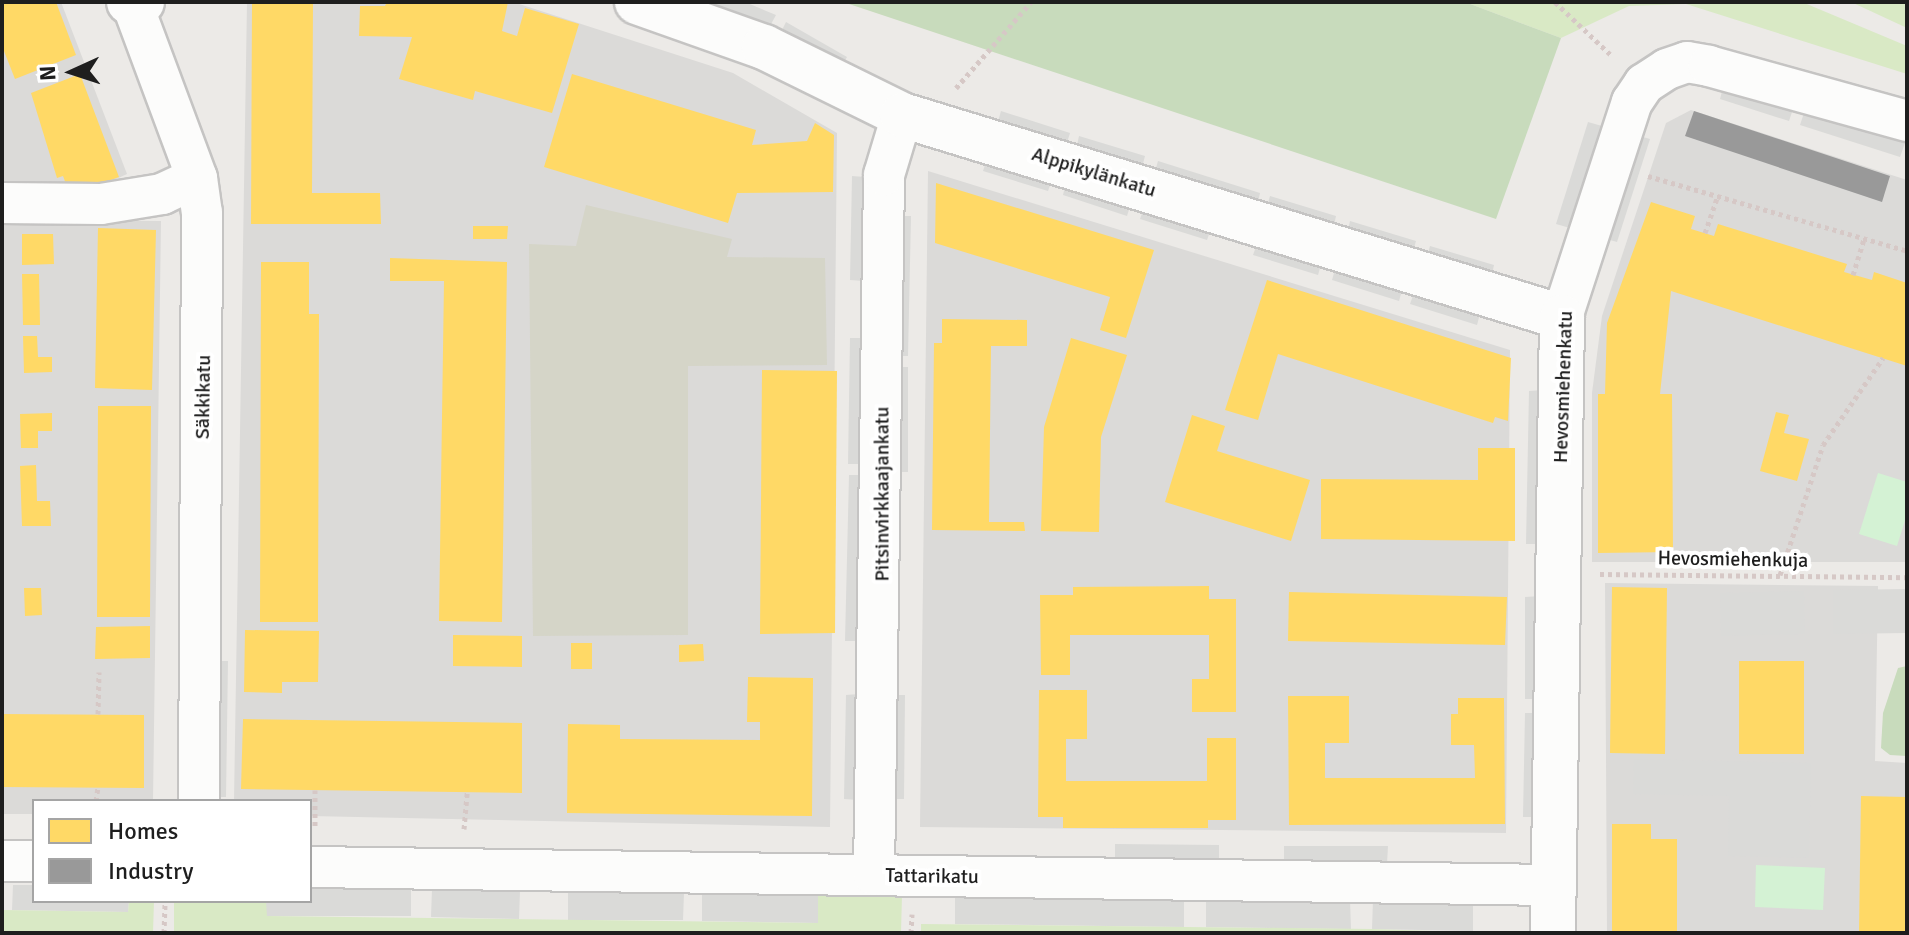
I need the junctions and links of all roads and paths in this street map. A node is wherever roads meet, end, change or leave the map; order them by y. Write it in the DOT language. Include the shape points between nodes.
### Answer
graph roads {
  1 [pos="637,2"];
  2 [pos="1031,2"];
  3 [pos="1555,2"];
  4 [pos="135,3"];
  5 [pos="1610,54"];
  6 [pos="956,88"];
  7 [pos="902,115"];
  8 [pos="1907,121"];
  9 [pos="1647,175"];
  10 [pos="197,178"];
  11 [pos="1718,196"];
  12 [pos="2,203"];
  13 [pos="1705,233"];
  14 [pos="1864,238"];
  15 [pos="1907,251"];
  16 [pos="1853,275"];
  17 [pos="1562,317"];
  18 [pos="1883,358"];
  19 [pos="1559,574"];
  20 [pos="1780,575"];
  21 [pos="1907,577"];
  22 [pos="99,672"];
  23 [pos="98,714"];
  24 [pos="98,787"];
  25 [pos="315,790"];
  26 [pos="467,792"];
  27 [pos="96,799"];
  28 [pos="199,799"];
  29 [pos="464,829"];
  30 [pos="312,848"];
  31 [pos="2,861"];
  32 [pos="32,861"];
  33 [pos="874,875"];
  34 [pos="1555,885"];
  35 [pos="165,903"];
  36 [pos="164,933"];
  37 [pos="1553,933"];
  1 -- 7 [label="street, Alppikylänkatu" via="764,47"];
  2 -- 6 [label="path"];
  3 -- 5 [label="path"];
  4 -- 10 [label="street, Säkkikatu"];
  7 -- 17 [label="street, Alppikylänkatu"];
  7 -- 33 [label="street, Pitsinvirkkaajankatu" via="884,175"];
  8 -- 17 [label="street, Hevosmiehenkatu" via="1709,66 1687,62 1667,69 1644,84 1632,102"];
  9 -- 11 [label="path"];
  10 -- 12 [label="street" via="162,194 101,204"];
  10 -- 28 [label="street, Säkkikatu" via="204,247"];
  11 -- 13 [label="path"];
  11 -- 14 [label="path"];
  14 -- 15 [label="path"];
  14 -- 16 [label="path"];
  17 -- 19 [label="street, Hevosmiehenkatu"];
  18 -- 20 [label="path" via="1823,445"];
  19 -- 20 [label="path, Hevosmiehenkuja"];
  19 -- 34 [label="street, Hevosmiehenkatu"];
  20 -- 21 [label="path, Hevosmiehenkuja"];
  22 -- 23 [label="path"];
  24 -- 27 [label="path"];
  25 -- 30 [label="path"];
  26 -- 29 [label="path"];
  30 -- 33 [label="street, Tattarikatu"];
  31 -- 32 [label="street"];
  33 -- 34 [label="street, Tattarikatu"];
  34 -- 37 [label="street, Hevosmiehenkatu"];
  35 -- 36 [label="path"];
}
